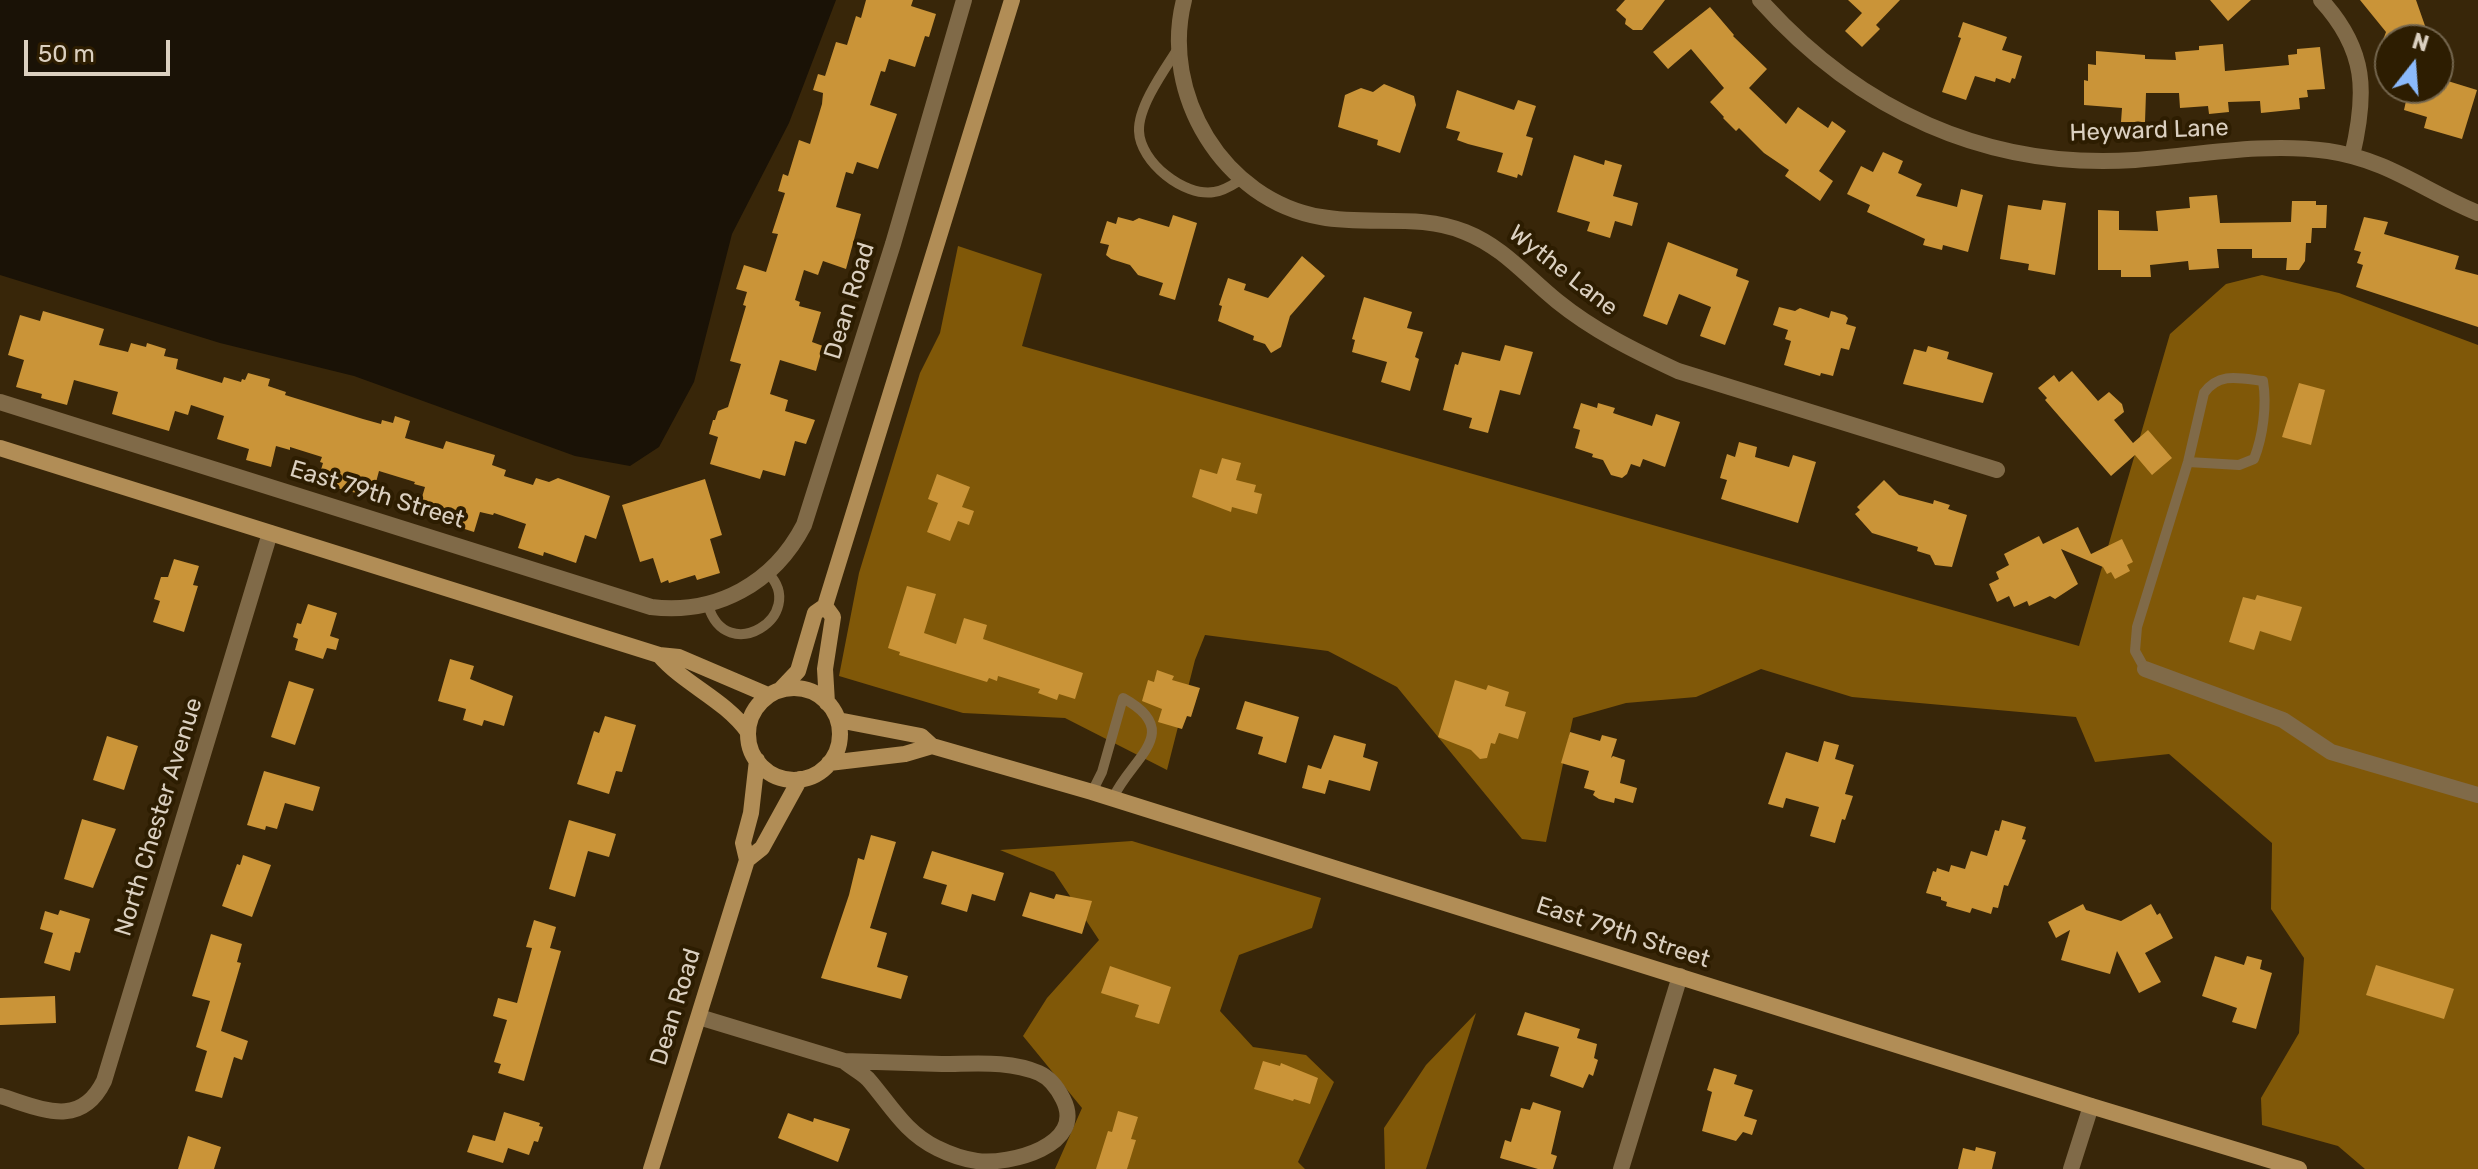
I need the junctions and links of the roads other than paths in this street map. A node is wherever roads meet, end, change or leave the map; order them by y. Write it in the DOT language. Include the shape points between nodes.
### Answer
graph roads {
  1 [pos="964,0"];
  2 [pos="1012,0"];
  3 [pos="1184,0"];
  4 [pos="1760,0"];
  5 [pos="2321,0"];
  6 [pos="1179,47"];
  7 [pos="2352,156"];
  8 [pos="1242,179"];
  9 [pos="2478,213"];
  10 [pos="0,402"];
  11 [pos="0,448"];
  12 [pos="2188,462"];
  13 [pos="1997,470"];
  14 [pos="270,533"];
  15 [pos="768,573"];
  16 [pos="741,592"];
  17 [pos="708,605"];
  18 [pos="825,606"];
  19 [pos="659,655"];
  20 [pos="2145,669"];
  21 [pos="774,692"];
  22 [pos="827,703"];
  23 [pos="838,720"];
  24 [pos="748,732"];
  25 [pos="932,746"];
  26 [pos="757,760"];
  27 [pos="829,763"];
  28 [pos="800,779"];
  29 [pos="1092,792"];
  30 [pos="2478,795"];
  31 [pos="1113,798"];
  32 [pos="747,860"];
  33 [pos="1680,976"];
  34 [pos="699,1017"];
  35 [pos="844,1061"];
  36 [pos="0,1096"];
  37 [pos="2091,1106"];
  38 [pos="651,1169"];
  39 [pos="1621,1169"];
  40 [pos="2071,1169"];
  41 [pos="2299,1169"];
  1 -- 15 [label="street, Dean Road" via="807,518"];
  2 -- 18 [label="street"];
  3 -- 6 [label="street, Wythe Lane"];
  4 -- 7 [label="street, Heyward Lane" via="1805,47 1858,88 1928,126 1995,149 2083,161 2285,147"];
  5 -- 7 [label="street" via="2342,25 2360,70 2362,112"];
  6 -- 8 [label="street, Wythe Lane" via="1183,82 1196,120 1215,151"];
  6 -- 8 [label="lane" via="1143,111 1139,130 1144,152 1168,177 1204,192"];
  7 -- 9 [label="street, Heyward Lane" via="2405,174"];
  8 -- 13 [label="street, Wythe Lane" via="1275,202 1317,217 1423,221 1466,232 1508,256 1588,324 1667,366"];
  10 -- 17 [label="street, East 79th Street" via="651,607"];
  11 -- 14 [label="street"];
  12 -- 12 [label="lane" via="2210,384 2223,377 2263,381 2254,459 2239,465"];
  12 -- 20 [label="lane" via="2137,627 2135,651"];
  14 -- 19 [label="street"];
  14 -- 36 [label="street, North Chester Avenue" via="104,1081 82,1107 63,1113"];
  15 -- 16 [label="street, Dean Road"];
  15 -- 17 [label="lane" via="779,601 763,628 751,634 727,630"];
  16 -- 17 [label="street, East 79th Street"];
  18 -- 21 [label="street" via="815,613 798,671"];
  18 -- 22 [label="street" via="833,617 825,669"];
  19 -- 21 [label="street" via="679,657"];
  19 -- 24 [label="street" via="675,673 737,717"];
  20 -- 30 [label="street" via="2283,720 2331,752"];
  21 -- 22 [label="street" via="800,689"];
  21 -- 24 [label="street" via="755,710"];
  22 -- 23 [label="street"];
  23 -- 25 [label="street, East 79th Street" via="921,736"];
  23 -- 27 [label="street" via="838,747"];
  24 -- 26 [label="street"];
  25 -- 27 [label="street, East 79th Street"];
  25 -- 29 [label="street, East 79th Street"];
  26 -- 28 [label="street" via="772,774"];
  26 -- 32 [label="street, Dean Road" via="743,843"];
  27 -- 28 [label="street"];
  28 -- 32 [label="street, Dean Road" via="762,848"];
  29 -- 31 [label="street, East 79th Street"];
  29 -- 31 [label="lane" via="1123,698 1150,720 1151,738 1146,754"];
  31 -- 33 [label="street, East 79th Street"];
  32 -- 34 [label="street, Dean Road"];
  33 -- 37 [label="street, East 79th Street"];
  33 -- 39 [label="street"];
  34 -- 35 [label="street"];
  34 -- 38 [label="street, Dean Road"];
  35 -- 35 [label="street" via="868,1079 913,1133 959,1157 976,1161 1025,1156 1052,1143 1067,1122 1057,1088 1026,1069"];
  37 -- 40 [label="street"];
  37 -- 41 [label="street, East 79th Street"];
}
